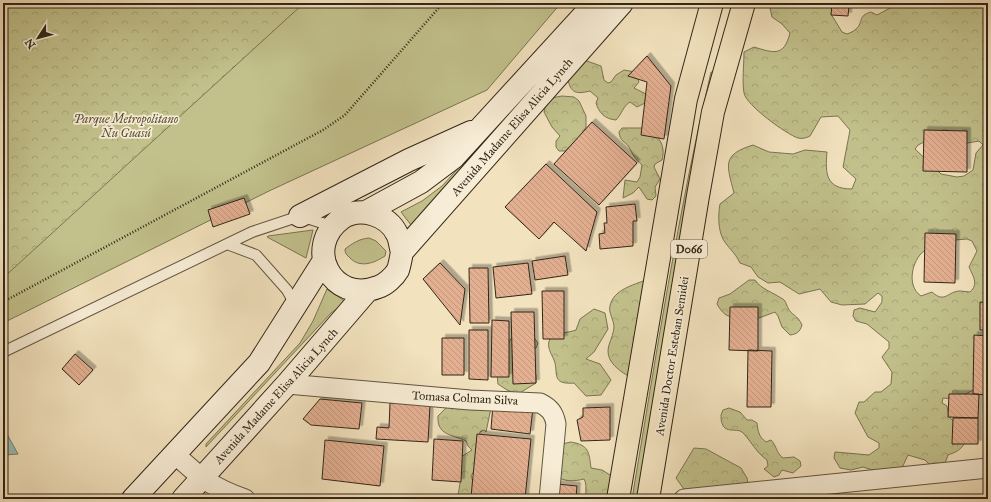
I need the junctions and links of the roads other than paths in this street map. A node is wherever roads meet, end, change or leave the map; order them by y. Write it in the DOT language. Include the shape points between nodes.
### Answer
graph roads {
  1 [pos="595,3"];
  2 [pos="622,3"];
  3 [pos="744,3"];
  4 [pos="708,6"];
  5 [pos="482,127"];
  6 [pos="366,212"];
  7 [pos="300,216"];
  8 [pos="332,226"];
  9 [pos="226,244"];
  10 [pos="402,252"];
  11 [pos="324,262"];
  12 [pos="367,291"];
  13 [pos="296,306"];
  14 [pos="3,352"];
  15 [pos="288,384"];
  16 [pos="175,454"];
  17 [pos="988,468"];
  18 [pos="201,479"];
  19 [pos="133,499"];
  20 [pos="183,499"];
  21 [pos="245,499"];
  22 [pos="549,499"];
  23 [pos="618,499"];
  24 [pos="648,499"];
  25 [pos="684,499"];
  1 -- 5 [label="main road, Avenida Madame Elisa Alicia Lynch"];
  2 -- 10 [label="main road, Avenida Madame Elisa Alicia Lynch"];
  3 -- 24 [label="highway, Avenida Doctor Esteban Semidei / D066" via="713,112"];
  4 -- 23 [label="highway, D066" via="683,114"];
  5 -- 6 [label="main road, Avenida Madame Elisa Alicia Lynch" via="453,158 421,182"];
  5 -- 7 [label="main road"];
  6 -- 8 [label="main road, Avenida Madame Elisa Alicia Lynch" via="348,215"];
  6 -- 10 [label="main road" via="384,219 397,234"];
  7 -- 8 [label="lane"];
  7 -- 9 [label="lane" via="252,232"];
  8 -- 11 [label="main road, Avenida Madame Elisa Alicia Lynch" via="323,242"];
  9 -- 13 [label="lane" via="256,255 287,290"];
  9 -- 14 [label="lane"];
  10 -- 12 [label="main road, Avenida Madame Elisa Alicia Lynch" via="397,270 385,285"];
  11 -- 12 [label="main road, Avenida Madame Elisa Alicia Lynch" via="332,278 343,286"];
  11 -- 13 [label="main road"];
  12 -- 15 [label="main road, Avenida Madame Elisa Alicia Lynch"];
  13 -- 16 [label="main road" via="259,363"];
  15 -- 18 [label="main road, Avenida Madame Elisa Alicia Lynch"];
  15 -- 22 [label="street, Tomasa Colman Silva" via="470,400 540,403 549,407 556,424"];
  16 -- 18 [label="street"];
  16 -- 19 [label="main road"];
  17 -- 25 [label="street"];
  18 -- 20 [label="main road, Avenida Madame Elisa Alicia Lynch"];
  18 -- 21 [label="street"];
}
